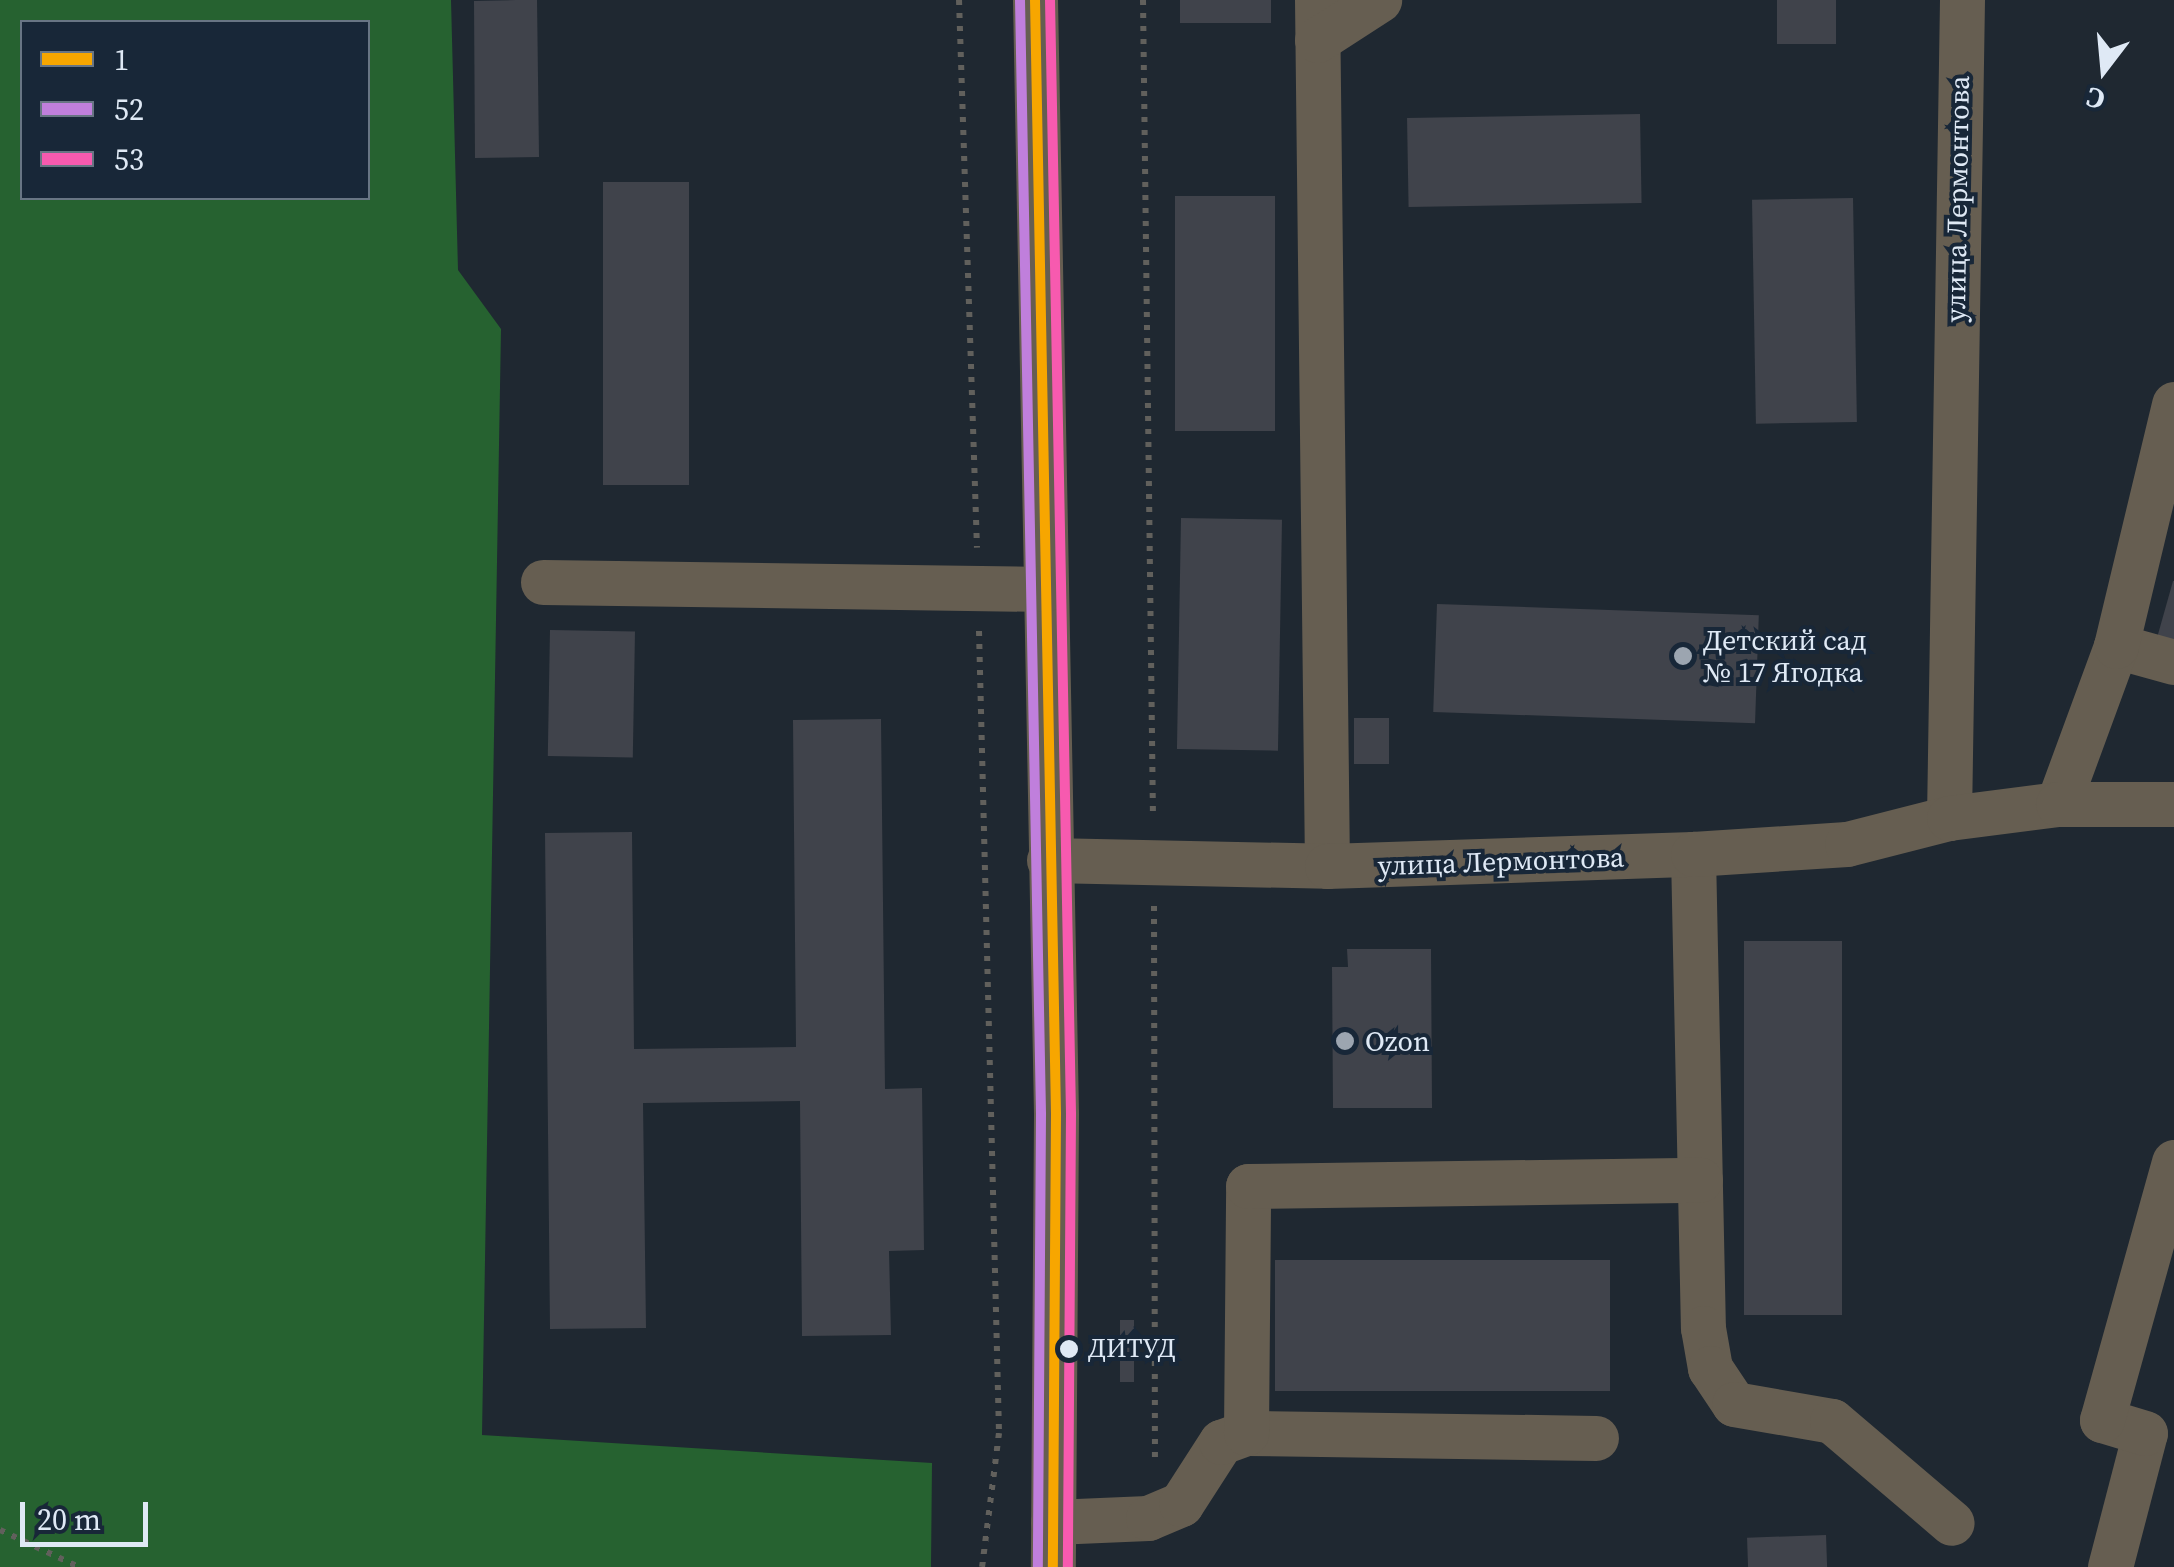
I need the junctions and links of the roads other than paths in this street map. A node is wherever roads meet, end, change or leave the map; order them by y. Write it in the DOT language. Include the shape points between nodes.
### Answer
graph roads {
  1 [pos="1035,0"];
  2 [pos="1379,0"];
  3 [pos="1962,0"];
  4 [pos="1317,20"];
  5 [pos="2171,433"];
  6 [pos="544,582"];
  7 [pos="1045,589"];
  8 [pos="2116,646"];
  9 [pos="2174,662"];
  10 [pos="2058,804"];
  11 [pos="2174,804"];
  12 [pos="1949,818"];
  13 [pos="1692,854"];
  14 [pos="1049,860"];
  15 [pos="1326,866"];
  16 [pos="2174,1162"];
  17 [pos="1700,1180"];
  18 [pos="1246,1433"];
  19 [pos="2159,1437"];
  20 [pos="1596,1438"];
  21 [pos="1053,1522"];
  22 [pos="1952,1523"];
  23 [pos="1052,1567"];
  24 [pos="2110,1567"];
  1 -- 7 [label="street"];
  2 -- 4 [label="street"];
  3 -- 12 [label="street, улица Лермонтова"];
  4 -- 15 [label="street"];
  5 -- 8 [label="street"];
  6 -- 7 [label="street"];
  7 -- 14 [label="street"];
  8 -- 9 [label="street"];
  8 -- 10 [label="street"];
  10 -- 11 [label="street, улица Лермонтова"];
  10 -- 12 [label="street, улица Лермонтова"];
  12 -- 13 [label="street, улица Лермонтова" via="1848,844"];
  13 -- 15 [label="street, улица Лермонтова"];
  13 -- 17 [label="street"];
  14 -- 15 [label="street, улица Лермонтова"];
  14 -- 21 [label="street" via="1056,1114"];
  16 -- 19 [label="street" via="2102,1420"];
  17 -- 18 [label="street" via="1248,1186"];
  17 -- 22 [label="street" via="1702,1328 1710,1368 1734,1404 1832,1421"];
  18 -- 20 [label="street"];
  18 -- 21 [label="street" via="1221,1442 1180,1504 1155,1514"];
  19 -- 24 [label="street"];
  21 -- 23 [label="street"];
}
